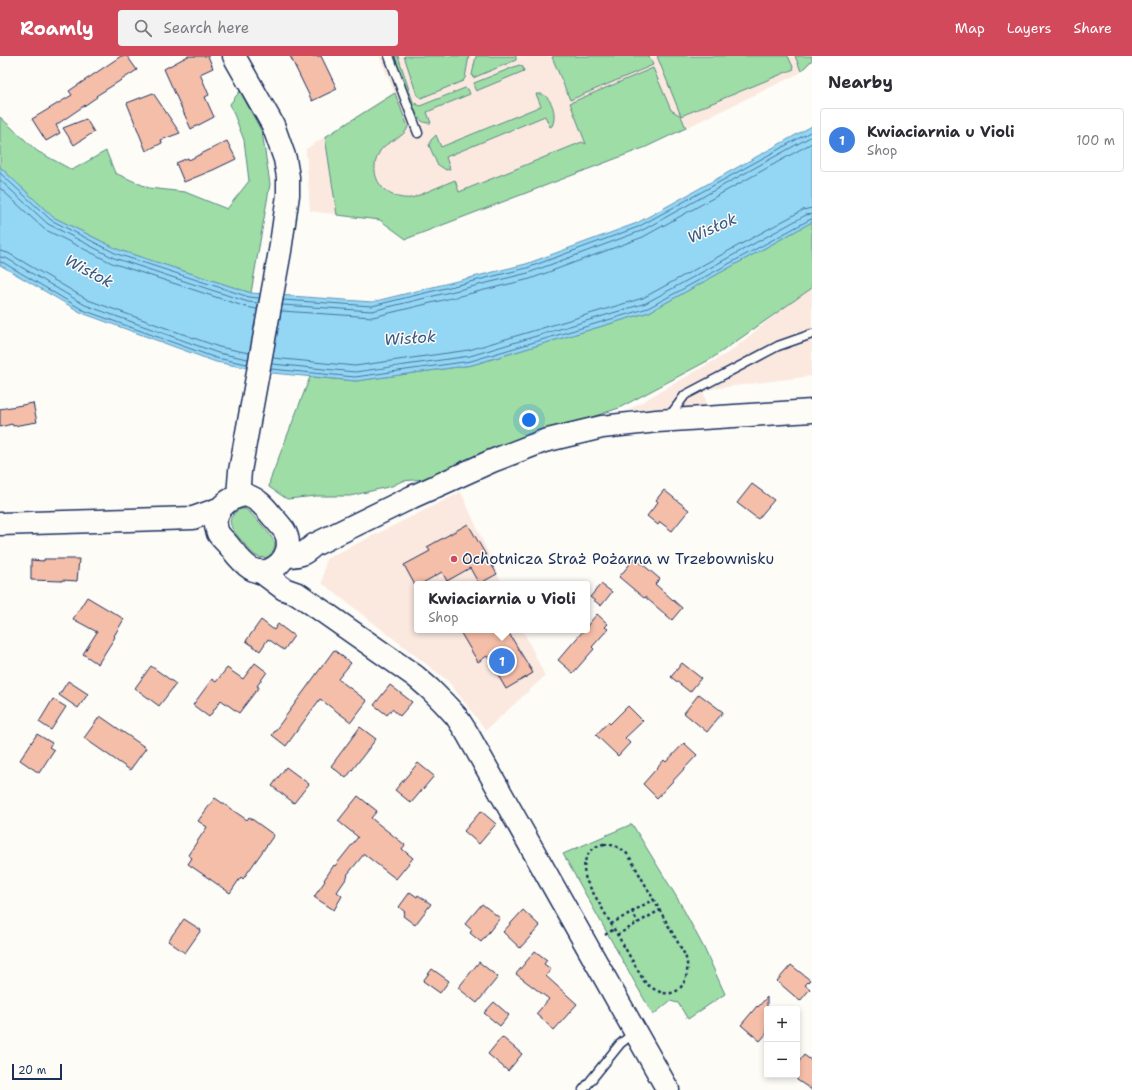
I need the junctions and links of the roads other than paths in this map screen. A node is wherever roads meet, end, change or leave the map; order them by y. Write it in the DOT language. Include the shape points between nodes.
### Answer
graph roads {
  1 [pos="234,56"];
  2 [pos="389,56"];
  3 [pos="418,133"];
  4 [pos="812,334"];
  5 [pos="812,411"];
  6 [pos="667,421"];
  7 [pos="238,496"];
  8 [pos="221,508"];
  9 [pos="193,518"];
  10 [pos="0,524"];
  11 [pos="218,533"];
  12 [pos="286,535"];
  13 [pos="314,545"];
  14 [pos="285,557"];
  15 [pos="260,571"];
  16 [pos="298,594"];
  17 [pos="635,1032"];
  18 [pos="583,1090"];
  19 [pos="668,1090"];
  1 -- 7 [label="street" via="273,125 285,159 288,177 280,251"];
  2 -- 3 [label="lane"];
  4 -- 6 [label="lane" via="778,346 685,395"];
  5 -- 6 [label="street"];
  6 -- 13 [label="street" via="602,427 544,441 412,497"];
  7 -- 8 [label="street" via="231,498"];
  7 -- 12 [label="street" via="246,495 260,502"];
  8 -- 9 [label="street"];
  8 -- 11 [label="street" via="217,515"];
  9 -- 10 [label="street"];
  9 -- 11 [label="street"];
  11 -- 15 [label="street" via="243,564"];
  12 -- 13 [label="street"];
  12 -- 14 [label="street" via="288,550"];
  13 -- 14 [label="street" via="298,556"];
  14 -- 15 [label="street" via="274,568"];
  14 -- 16 [label="street"];
  15 -- 16 [label="street" via="284,589"];
  16 -- 17 [label="street" via="415,676 456,716"];
  17 -- 18 [label="lane" via="620,1044"];
  17 -- 19 [label="street"];
}
